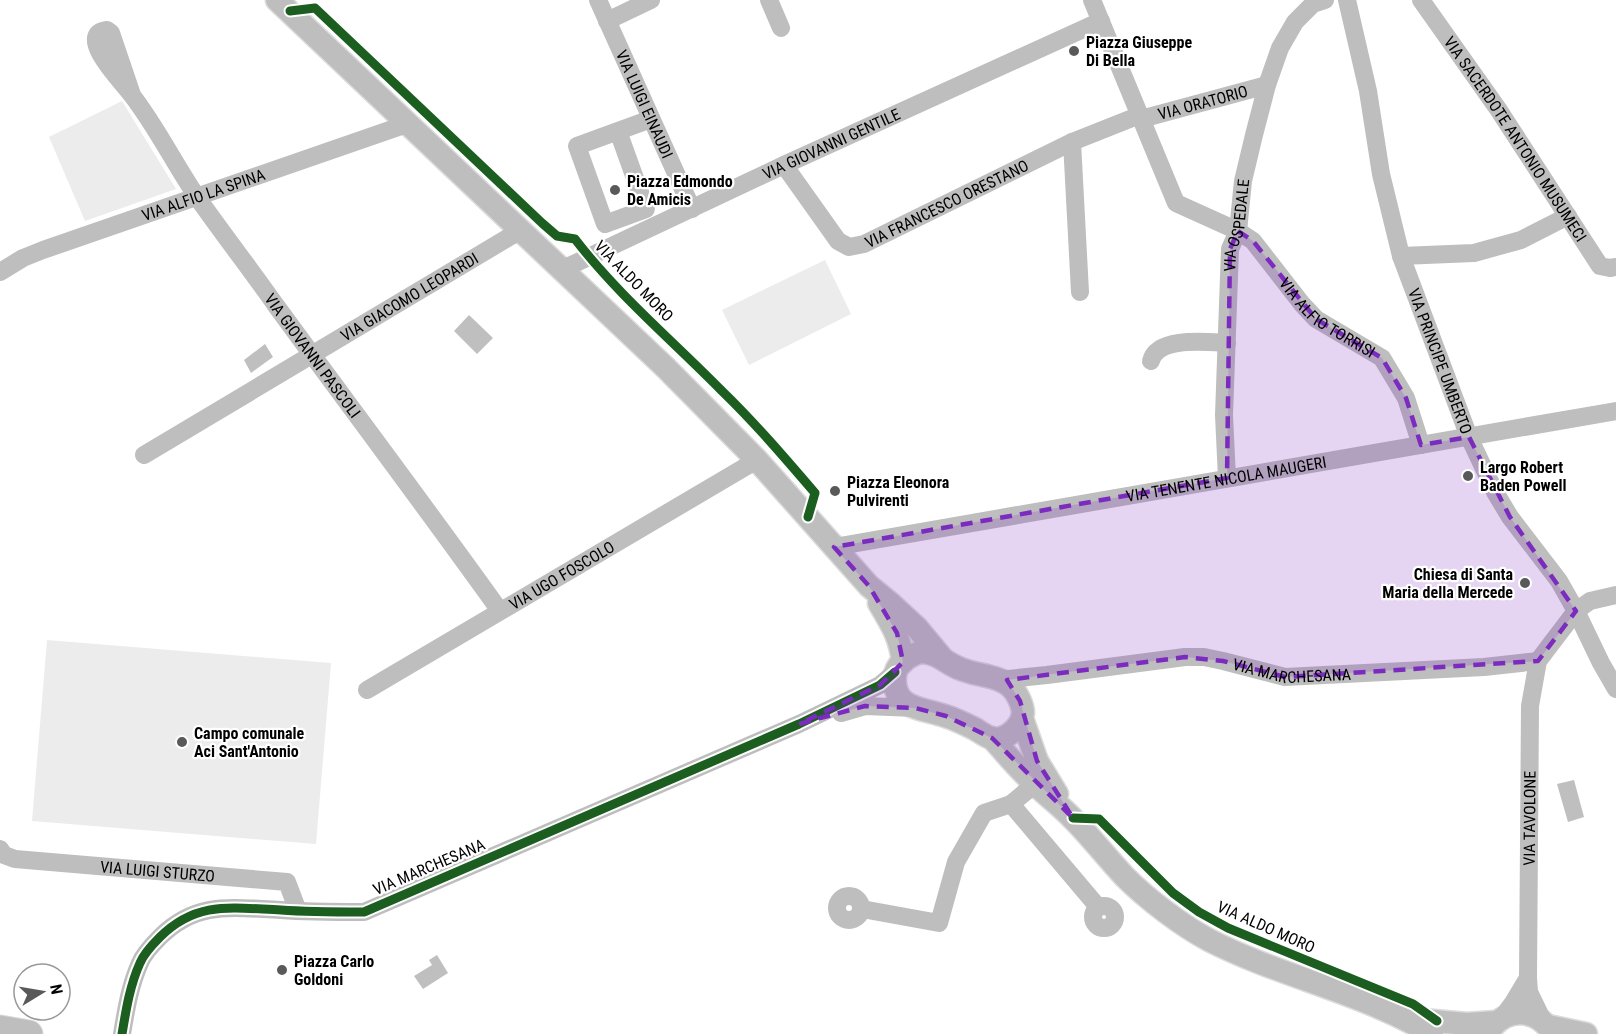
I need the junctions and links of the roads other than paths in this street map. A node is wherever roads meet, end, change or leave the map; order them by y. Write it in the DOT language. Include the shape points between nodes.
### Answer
graph roads {
  1 [pos="598,0"];
  2 [pos="651,0"];
  3 [pos="769,0"];
  4 [pos="1092,0"];
  5 [pos="1325,0"];
  6 [pos="1347,0"];
  7 [pos="1421,0"];
  8 [pos="281,2"];
  9 [pos="607,21"];
  10 [pos="1101,21"];
  11 [pos="781,28"];
  12 [pos="1267,85"];
  13 [pos="132,94"];
  14 [pos="1140,117"];
  15 [pos="651,119"];
  16 [pos="407,124"];
  17 [pos="618,131"];
  18 [pos="1072,142"];
  19 [pos="784,165"];
  20 [pos="197,197"];
  21 [pos="692,209"];
  22 [pos="1568,216"];
  23 [pos="521,230"];
  24 [pos="1238,231"];
  25 [pos="1401,256"];
  26 [pos="1616,267"];
  27 [pos="563,269"];
  28 [pos="0,272"];
  29 [pos="1080,292"];
  30 [pos="1227,343"];
  31 [pos="312,354"];
  32 [pos="1150,361"];
  33 [pos="1616,411"];
  34 [pos="1468,437"];
  35 [pos="1421,445"];
  36 [pos="144,455"];
  37 [pos="757,460"];
  38 [pos="1227,478"];
  39 [pos="834,547"];
  40 [pos="868,586"];
  41 [pos="1616,595"];
  42 [pos="500,611"];
  43 [pos="1576,611"];
  44 [pos="942,658"];
  45 [pos="1538,661"];
  46 [pos="899,667"];
  47 [pos="1047,675"];
  48 [pos="998,680"];
  49 [pos="1616,688"];
  50 [pos="367,690"];
  51 [pos="915,708"];
  52 [pos="1022,715"];
  53 [pos="799,724"];
  54 [pos="992,738"];
  55 [pos="1035,784"];
  56 [pos="1011,804"];
  57 [pos="1072,818"];
  58 [pos="0,849"];
  59 [pos="1098,907"];
  60 [pos="862,909"];
  61 [pos="298,911"];
  62 [pos="1528,978"];
  63 [pos="1407,1019"];
  64 [pos="1495,1025"];
  65 [pos="1548,1027"];
  66 [pos="0,1029"];
  67 [pos="29,1034"];
  68 [pos="122,1034"];
  69 [pos="1432,1034"];
  70 [pos="1586,1034"];
  1 -- 9 [label="street, VIA LUIGI EINAUDI"];
  2 -- 9 [label="street"];
  3 -- 11 [label="street"];
  4 -- 10 [label="street, VIA ALFIO TORRISI"];
  5 -- 12 [label="street, VIA OSPEDALE" via="1313,4 1295,22 1280,48"];
  6 -- 25 [label="street, VIA PRINCIPE UMBERTO"];
  7 -- 22 [label="street, VIA SACERDOTE ANTONIO MUSUMECI"];
  8 -- 16 [label="main road"];
  9 -- 15 [label="street, VIA LUIGI EINAUDI"];
  10 -- 14 [label="street, VIA ALFIO TORRISI"];
  10 -- 19 [label="street, VIA GIOVANNI GENTILE"];
  12 -- 14 [label="street, VIA ORATORIO"];
  12 -- 24 [label="street, VIA OSPEDALE" via="1243,181"];
  13 -- 20 [label="street, VIA GIOVANNI PASCOLI"];
  14 -- 18 [label="street, VIA FRANCESCO ORESTANO"];
  14 -- 24 [label="street, VIA ALFIO TORRISI" via="1176,203"];
  15 -- 17 [label="street"];
  15 -- 21 [label="street, VIA LUIGI EINAUDI"];
  16 -- 20 [label="street, VIA ALFIO LA SPINA"];
  16 -- 23 [label="main road"];
  17 -- 17 [label="street" via="577,146 605,224 646,209"];
  18 -- 19 [label="street, VIA FRANCESCO ORESTANO" via="849,248 838,241"];
  18 -- 29 [label="street"];
  19 -- 21 [label="street, VIA GIOVANNI GENTILE"];
  20 -- 28 [label="street, VIA ALFIO LA SPINA" via="43,250"];
  20 -- 31 [label="street, VIA GIOVANNI PASCOLI"];
  21 -- 27 [label="street, VIA GIOVANNI GENTILE"];
  22 -- 25 [label="street" via="1521,240 1474,253"];
  22 -- 26 [label="street, VIA SACERDOTE ANTONIO MUSUMECI" via="1600,266"];
  23 -- 27 [label="main road"];
  23 -- 31 [label="street, VIA GIACOMO LEOPARDI"];
  24 -- 30 [label="street, VIA OSPEDALE" via="1230,249"];
  24 -- 35 [label="street, VIA ALFIO TORRISI" via="1253,241 1316,319 1382,358 1406,398"];
  25 -- 34 [label="street, VIA PRINCIPE UMBERTO"];
  27 -- 37 [label="main road"];
  30 -- 32 [label="street" via="1183,341 1156,352"];
  30 -- 38 [label="street, VIA OSPEDALE"];
  31 -- 36 [label="street, VIA GIACOMO LEOPARDI"];
  31 -- 42 [label="street, VIA GIOVANNI PASCOLI"];
  33 -- 34 [label="street, VIA TENENTE NICOLA MAUGERI"];
  34 -- 35 [label="street, VIA TENENTE NICOLA MAUGERI"];
  34 -- 43 [label="street, VIA PRINCIPE UMBERTO" via="1500,501 1559,581"];
  35 -- 38 [label="street, VIA TENENTE NICOLA MAUGERI"];
  37 -- 39 [label="main road"];
  37 -- 42 [label="street, VIA UGO FOSCOLO"];
  38 -- 39 [label="street, VIA TENENTE NICOLA MAUGERI"];
  39 -- 40 [label="main road"];
  40 -- 44 [label="main road" via="908,620"];
  40 -- 46 [label="main road" via="897,633 902,649"];
  41 -- 43 [label="street" via="1590,601"];
  42 -- 50 [label="street, VIA UGO FOSCOLO"];
  43 -- 45 [label="street"];
  43 -- 49 [label="street, VIA PRINCIPE UMBERTO"];
  44 -- 46 [label="main road" via="920,652"];
  44 -- 48 [label="main road" via="960,669"];
  45 -- 47 [label="street, VIA MARCHESANA" via="1285,677 1204,657 1185,657"];
  45 -- 62 [label="street, VIA TAVOLONE" via="1530,706"];
  46 -- 51 [label="main road" via="894,684 896,693"];
  46 -- 53 [label="street" via="880,685"];
  47 -- 48 [label="street, VIA MARCHESANA"];
  47 -- 52 [label="street" via="1033,687"];
  48 -- 52 [label="main road" via="1012,688"];
  51 -- 53 [label="street" via="866,706"];
  51 -- 54 [label="main road" via="946,716"];
  52 -- 54 [label="main road" via="1016,729 1005,737"];
  52 -- 57 [label="main road" via="1037,761"];
  53 -- 61 [label="street, VIA MARCHESANA" via="364,912"];
  54 -- 55 [label="main road"];
  55 -- 56 [label="street"];
  55 -- 57 [label="main road"];
  56 -- 59 [label="street"];
  56 -- 60 [label="street" via="984,813 956,862 939,923"];
  57 -- 63 [label="main road, VIA ALDO MORO" via="1157,906 1208,939 1266,966"];
  58 -- 61 [label="street, VIA LUIGI STURZO" via="15,859 287,882"];
  61 -- 68 [label="street, VIA MARCHESANA" via="210,909 169,928 141,961"];
  62 -- 64 [label="street"];
  62 -- 65 [label="street" via="1529,992"];
  63 -- 64 [label="main road"];
  63 -- 69 [label="main road"];
  64 -- 65 [label="main road" via="1512,1014 1522,1014 1533,1016"];
  65 -- 70 [label="main road"];
  66 -- 67 [label="highway"];
}
